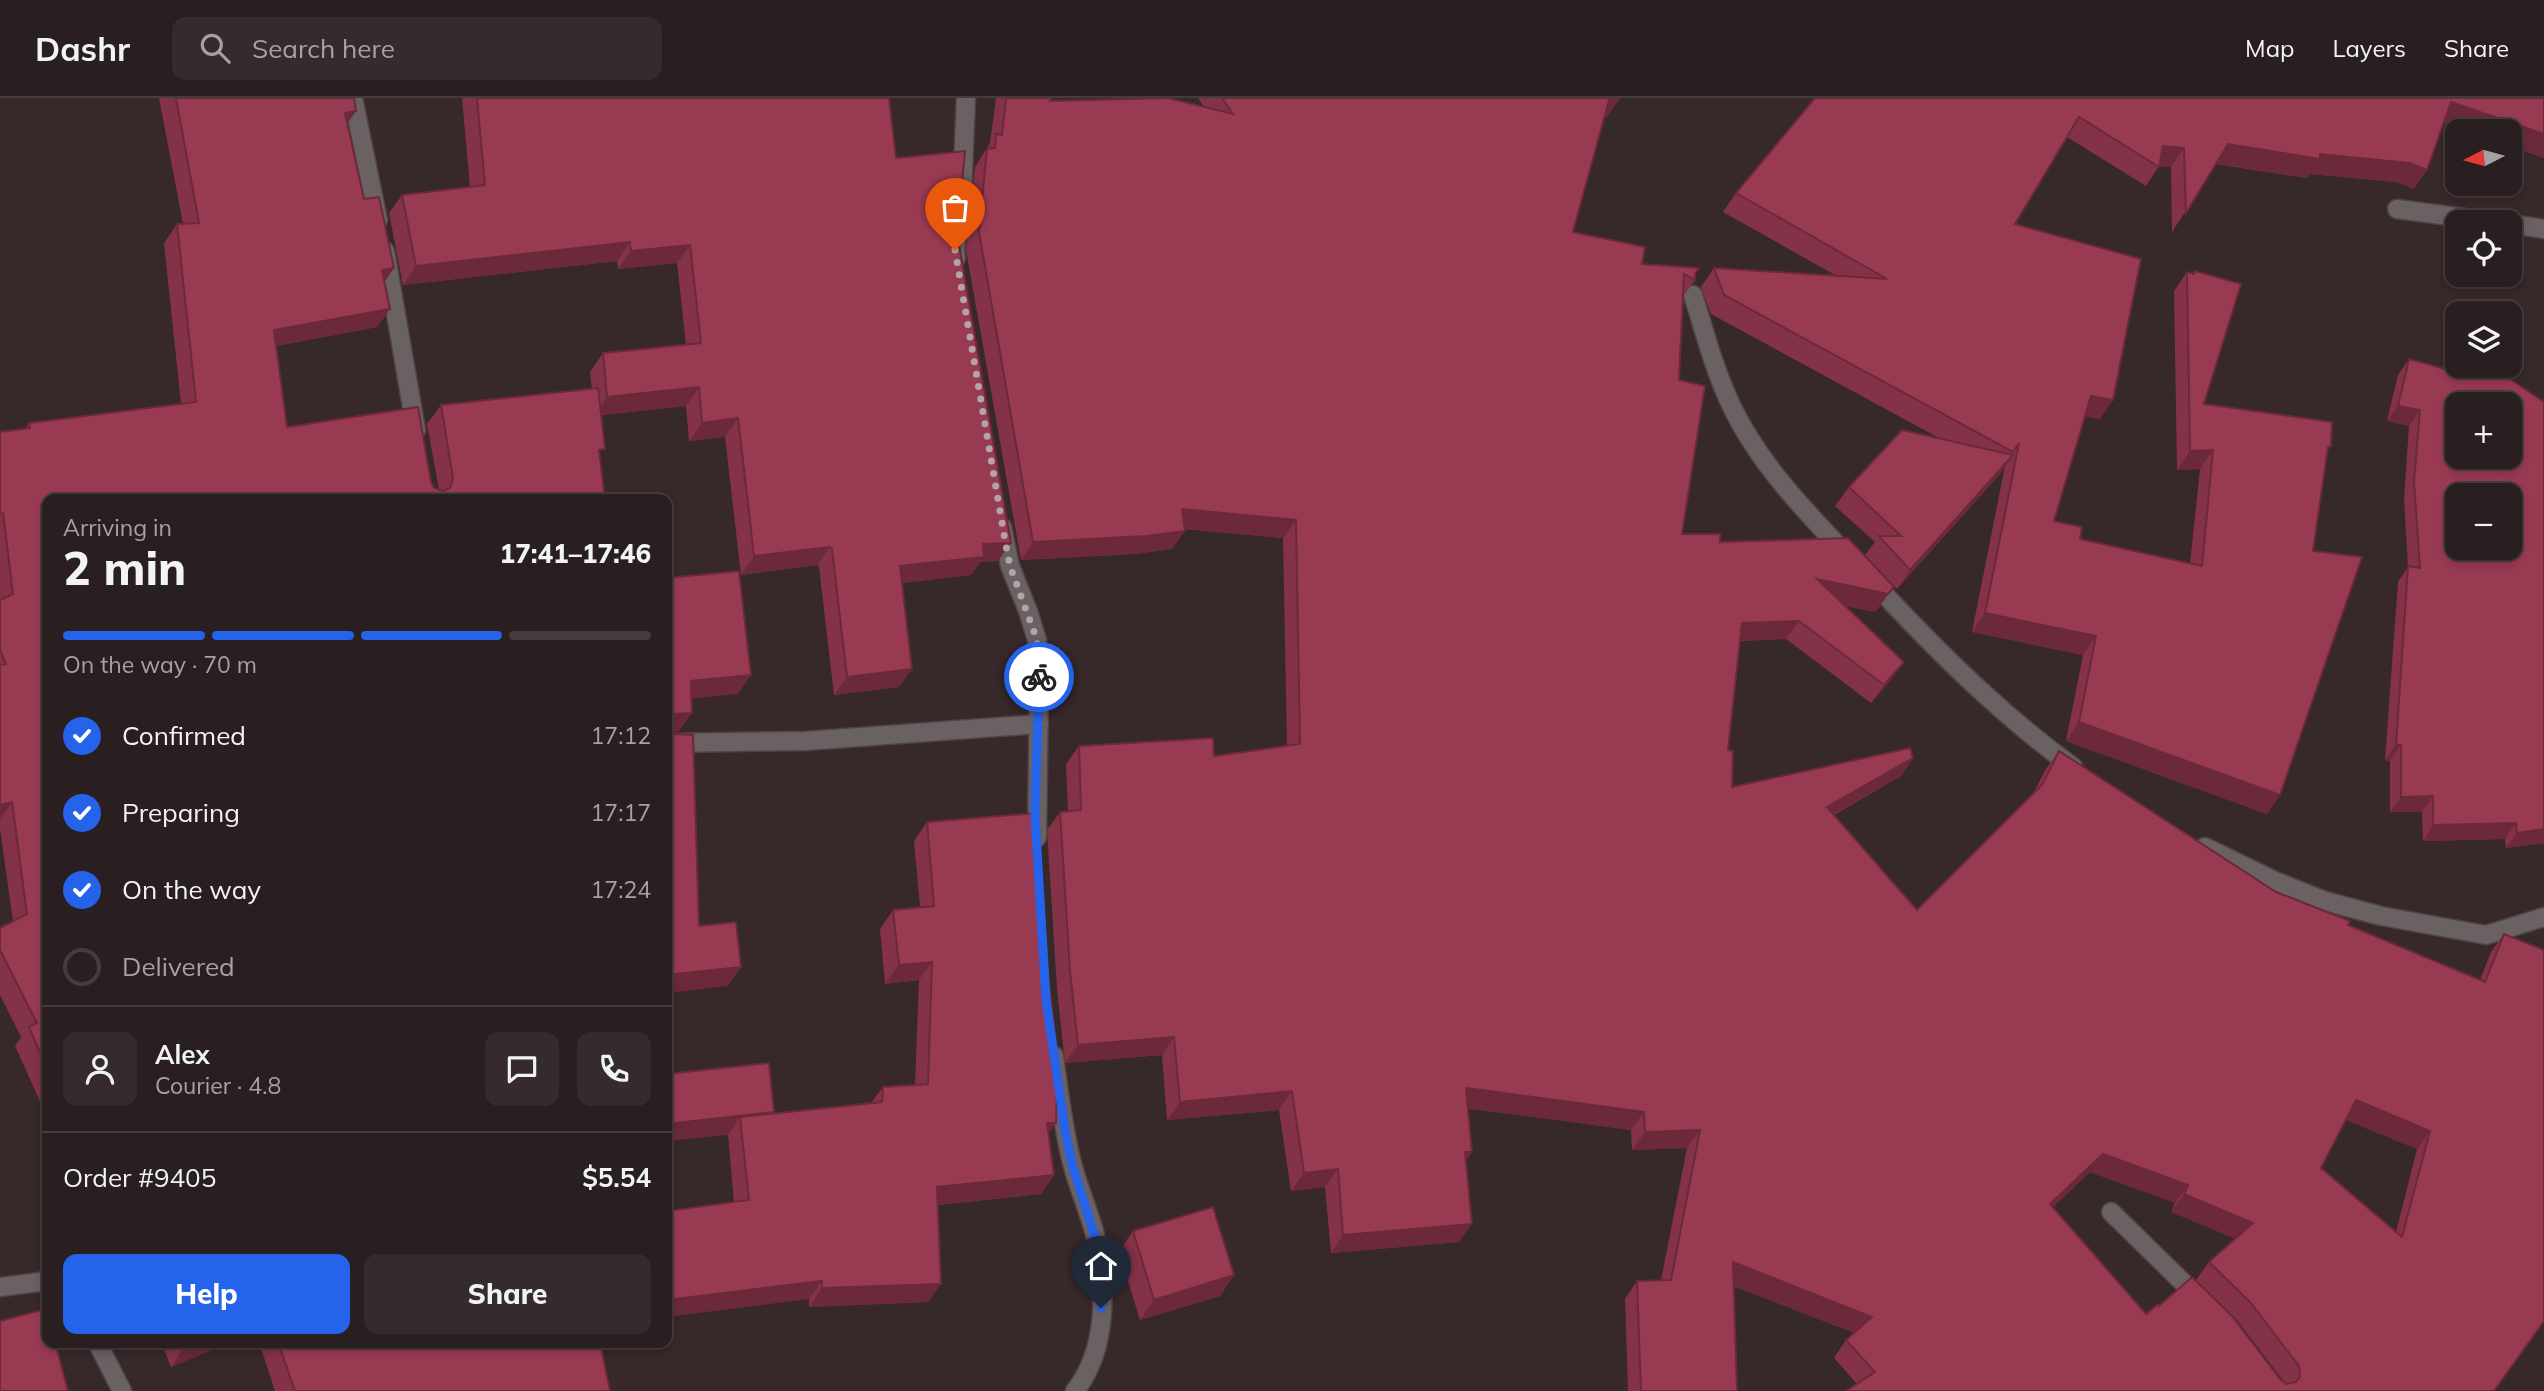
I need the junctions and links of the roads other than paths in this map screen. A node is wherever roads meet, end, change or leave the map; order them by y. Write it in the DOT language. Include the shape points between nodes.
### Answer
graph roads {
  1 [pos="353,98"];
  2 [pos="966,98"];
  3 [pos="2397,209"];
  4 [pos="2445,215"];
  5 [pos="2522,226"];
  6 [pos="2544,229"];
  7 [pos="960,275"];
  8 [pos="1693,295"];
  9 [pos="420,452"];
  10 [pos="1000,512"];
  11 [pos="1039,724"];
  12 [pos="672,743"];
  13 [pos="2086,776"];
  14 [pos="2186,837"];
  15 [pos="1038,855"];
  16 [pos="2544,918"];
  17 [pos="1052,1039"];
  18 [pos="2110,1213"];
  19 [pos="42,1282"];
  20 [pos="0,1287"];
  21 [pos="2218,1317"];
  22 [pos="100,1348"];
  23 [pos="122,1391"];
  24 [pos="1075,1391"];
  1 -- 9 [label="street" via="393,286"];
  2 -- 7 [label="street" via="955,250"];
  3 -- 4 [label="street"];
  5 -- 6 [label="street"];
  8 -- 13 [label="street" via="1732,407 1785,487 1955,667 2036,740"];
  10 -- 11 [label="street" via="1010,566 1037,640"];
  11 -- 12 [label="street" via="805,741"];
  11 -- 15 [label="street"];
  14 -- 16 [label="street" via="2275,881 2381,916 2486,935"];
  17 -- 24 [label="street" via="1065,1130 1094,1234 1102,1286 1101,1331 1093,1360"];
  18 -- 21 [label="street"];
  19 -- 20 [label="street"];
  22 -- 23 [label="street"];
}
